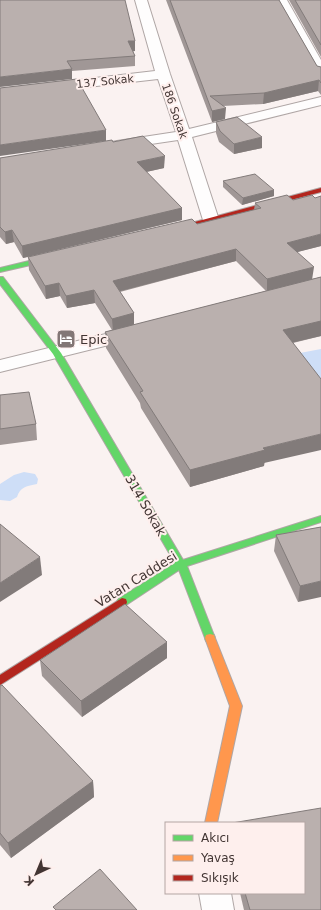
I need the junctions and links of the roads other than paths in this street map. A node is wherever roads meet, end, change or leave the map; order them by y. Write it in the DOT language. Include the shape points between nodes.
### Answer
graph roads {
  1 [pos="141,0"];
  2 [pos="281,0"];
  3 [pos="321,72"];
  4 [pos="163,74"];
  5 [pos="0,93"];
  6 [pos="321,101"];
  7 [pos="184,134"];
  8 [pos="106,146"];
  9 [pos="321,190"];
  10 [pos="211,220"];
  11 [pos="158,233"];
  12 [pos="68,254"];
  13 [pos="0,270"];
  14 [pos="0,279"];
  15 [pos="148,330"];
  16 [pos="57,353"];
  17 [pos="0,366"];
  18 [pos="321,519"];
  19 [pos="181,564"];
  20 [pos="0,681"];
  21 [pos="211,822"];
  22 [pos="215,894"];
  23 [pos="218,910"];
  1 -- 4 [label="street, 186 Sokak"];
  2 -- 3 [label="street"];
  4 -- 5 [label="street, 137 Sokak"];
  4 -- 7 [label="street, 186 Sokak"];
  6 -- 7 [label="street"];
  7 -- 8 [label="street"];
  7 -- 10 [label="street, 186 Sokak"];
  9 -- 10 [label="street"];
  10 -- 11 [label="street"];
  12 -- 13 [label="street"];
  14 -- 16 [label="street, 314 Sokak"];
  15 -- 16 [label="street"];
  16 -- 17 [label="street"];
  16 -- 19 [label="street, 314 Sokak"];
  18 -- 19 [label="street, Vatan Caddesi"];
  19 -- 20 [label="street, Vatan Caddesi"];
  19 -- 21 [label="street, 314 Sokak" via="236,706"];
  22 -- 23 [label="street"];
}
